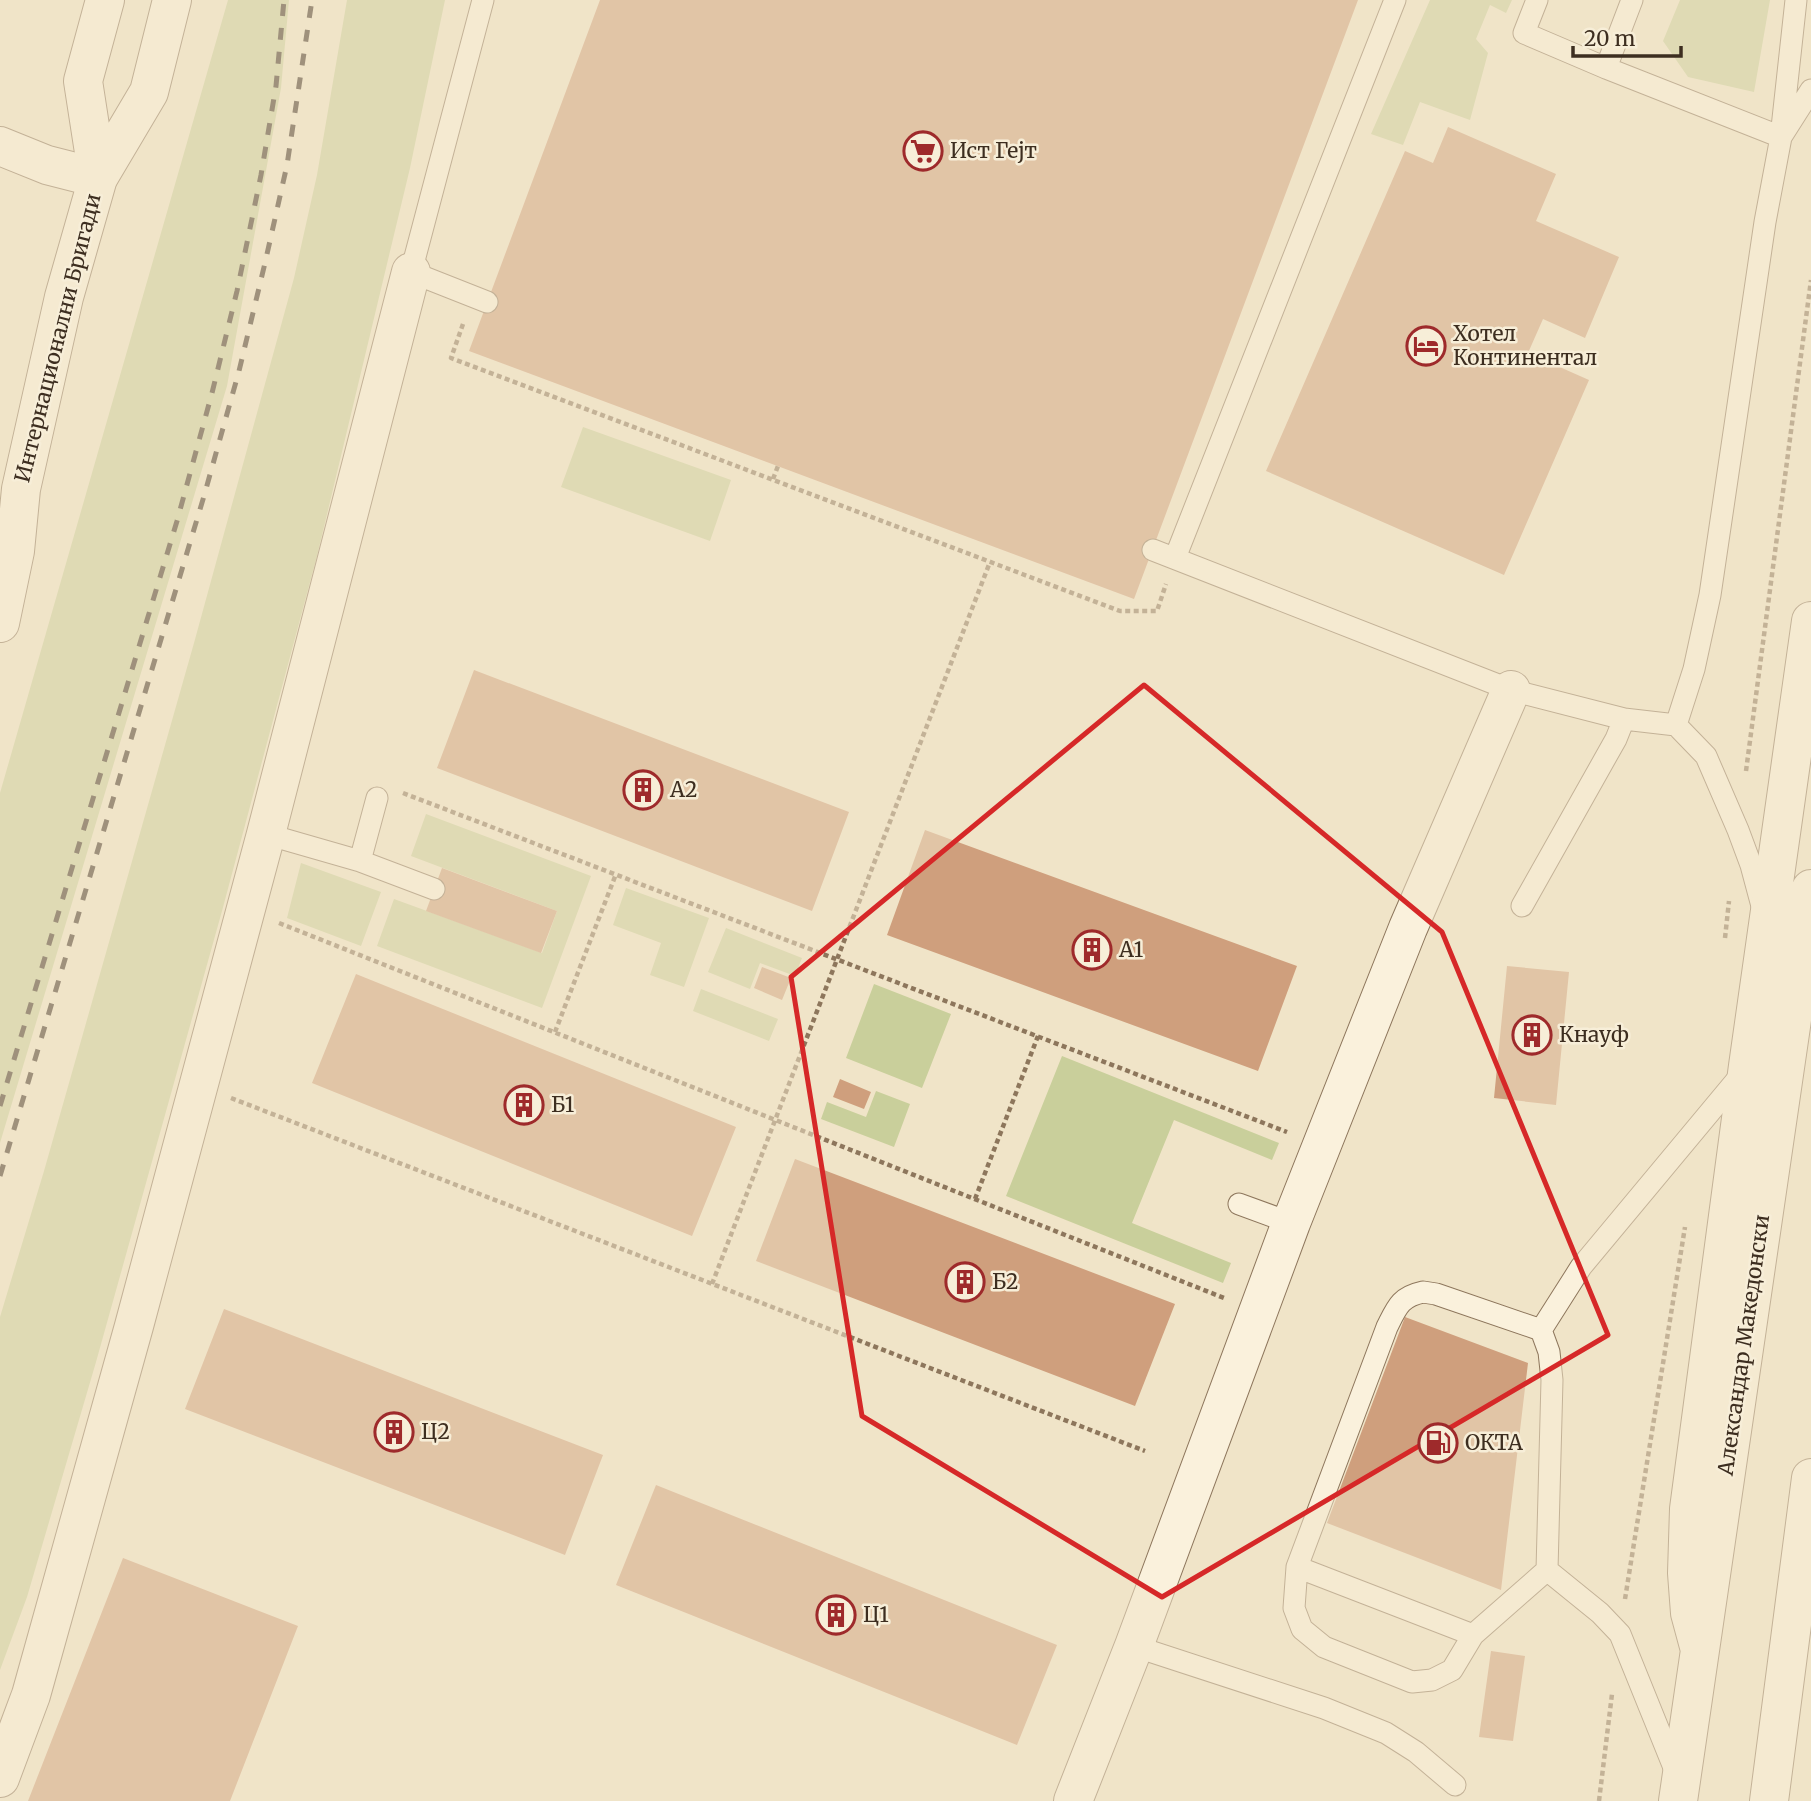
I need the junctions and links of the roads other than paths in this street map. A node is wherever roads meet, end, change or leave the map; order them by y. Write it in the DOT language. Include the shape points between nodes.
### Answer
graph roads {
  1 [pos="105,0"];
  2 [pos="172,0"];
  3 [pos="483,0"];
  4 [pos="1395,0"];
  5 [pos="1537,0"];
  6 [pos="1632,0"];
  7 [pos="1796,0"];
  8 [pos="1606,68"];
  9 [pos="1811,90"];
  10 [pos="1781,137"];
  11 [pos="0,146"];
  12 [pos="98,178"];
  13 [pos="411,272"];
  14 [pos="480,299"];
  15 [pos="1153,550"];
  16 [pos="1175,558"];
  17 [pos="1811,621"];
  18 [pos="0,622"];
  19 [pos="1511,690"];
  20 [pos="1624,719"];
  21 [pos="1676,725"];
  22 [pos="386,794"];
  23 [pos="265,834"];
  24 [pos="360,861"];
  25 [pos="434,889"];
  26 [pos="1811,889"];
  27 [pos="1522,906"];
  28 [pos="1768,927"];
  29 [pos="1748,1066"];
  30 [pos="1239,1204"];
  31 [pos="1291,1223"];
  32 [pos="1541,1330"];
  33 [pos="1811,1478"];
  34 [pos="1297,1567"];
  35 [pos="1547,1570"];
  36 [pos="1474,1635"];
  37 [pos="1134,1646"];
  38 [pos="1700,1650"];
  39 [pos="0,1778"];
  40 [pos="1455,1785"];
  41 [pos="1680,1793"];
  42 [pos="1073,1801"];
  43 [pos="1769,1801"];
  1 -- 12 [label="street" via="83,81"];
  2 -- 12 [label="street" via="149,92"];
  3 -- 13 [label="lane"];
  4 -- 16 [label="lane"];
  5 -- 8 [label="lane" via="1524,33"];
  6 -- 8 [label="lane"];
  7 -- 10 [label="lane"];
  8 -- 10 [label="lane"];
  9 -- 10 [label="lane"];
  10 -- 21 [label="lane" via="1710,596"];
  11 -- 12 [label="street"];
  12 -- 18 [label="street, Интернационални Бригади" via="64,297 20,489 15,551"];
  13 -- 14 [label="lane"];
  13 -- 23 [label="street"];
  15 -- 16 [label="lane"];
  16 -- 19 [label="lane"];
  17 -- 28 [label="street"];
  19 -- 20 [label="lane"];
  19 -- 31 [label="street" via="1408,928"];
  20 -- 21 [label="lane"];
  20 -- 27 [label="lane"];
  21 -- 28 [label="lane" via="1706,756 1746,853"];
  22 -- 24 [label="lane"];
  23 -- 24 [label="lane"];
  23 -- 39 [label="street" via="74,1543 31,1695"];
  24 -- 25 [label="lane"];
  26 -- 38 [label="street, Александар Македонски"];
  28 -- 29 [label="street"];
  29 -- 32 [label="lane" via="1581,1267"];
  29 -- 38 [label="street" via="1689,1509 1688,1587"];
  30 -- 31 [label="lane"];
  31 -- 37 [label="street"];
  32 -- 34 [label="lane" via="1436,1294 1409,1295 1398,1305"];
  32 -- 35 [label="lane" via="1552,1380"];
  33 -- 43 [label="street"];
  34 -- 36 [label="lane"];
  34 -- 36 [label="lane" via="1294,1608 1302,1629 1324,1647 1412,1682 1432,1681 1452,1670"];
  35 -- 36 [label="lane"];
  35 -- 41 [label="lane" via="1620,1634"];
  37 -- 40 [label="lane" via="1386,1733"];
  37 -- 42 [label="street"];
  38 -- 41 [label="street, Александар Македонски"];
}
